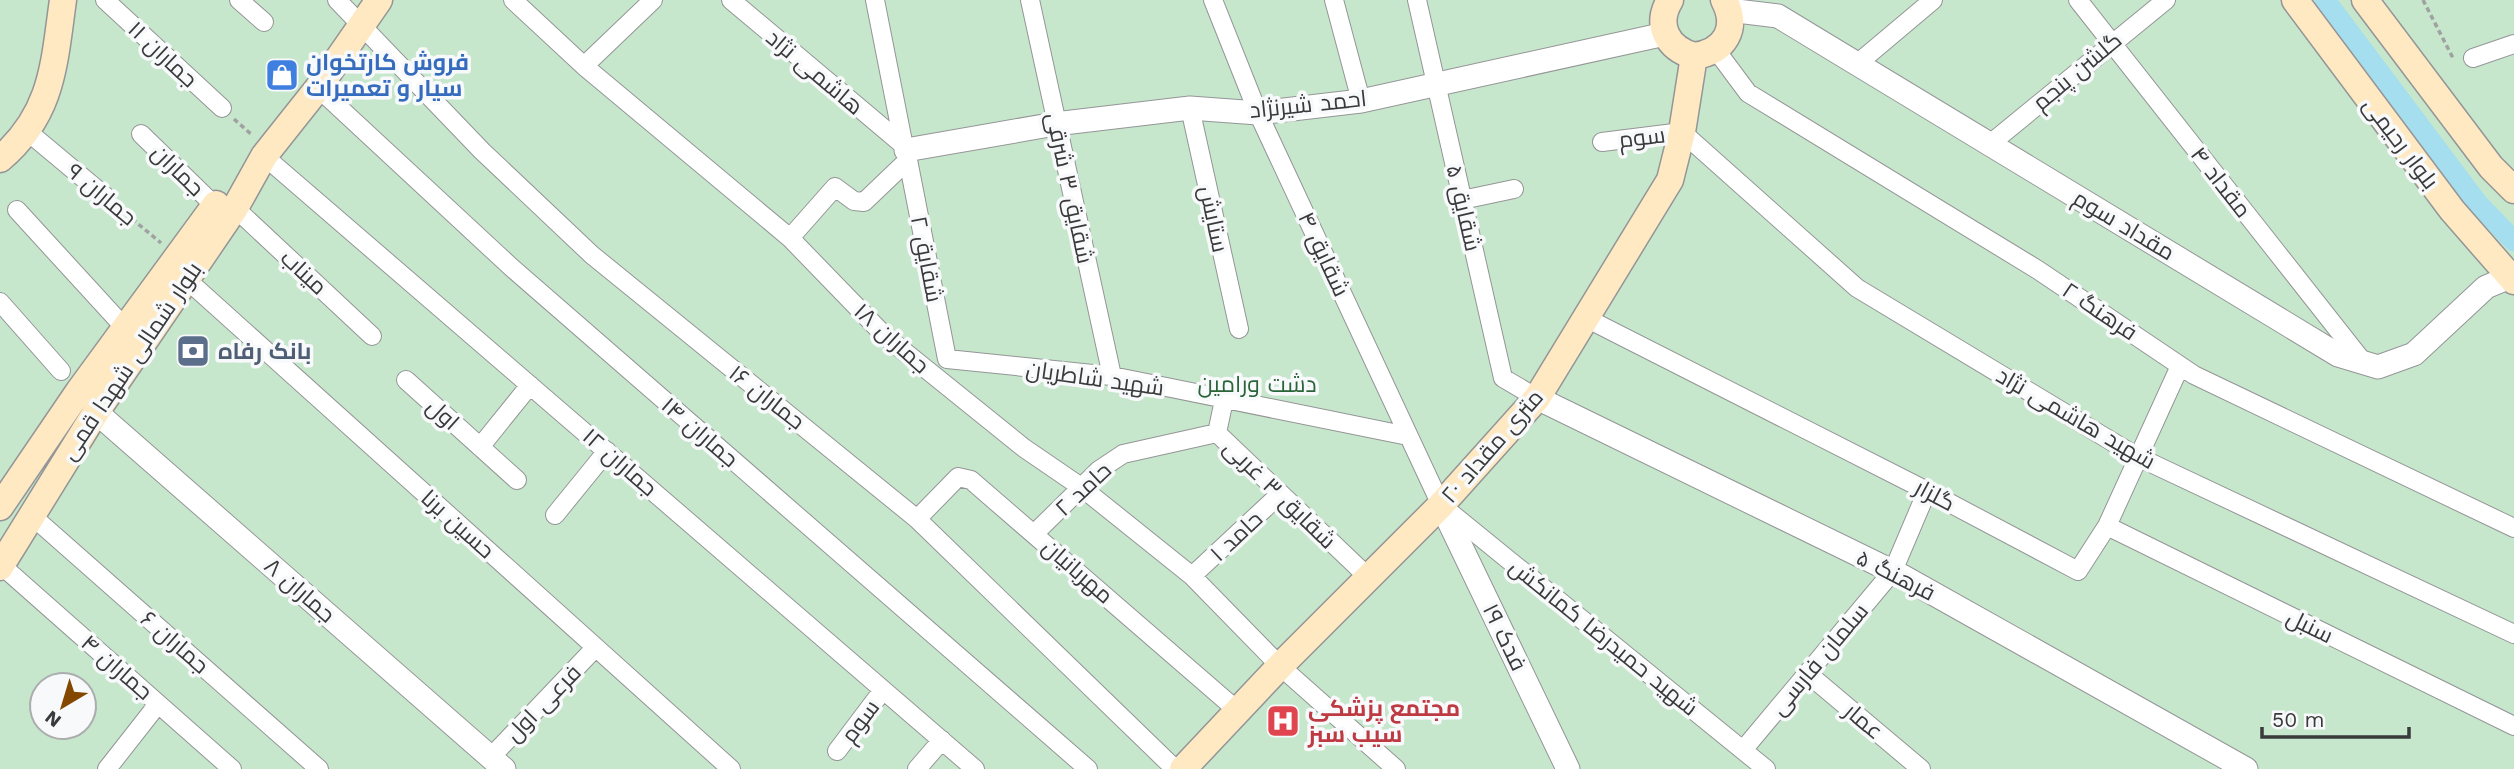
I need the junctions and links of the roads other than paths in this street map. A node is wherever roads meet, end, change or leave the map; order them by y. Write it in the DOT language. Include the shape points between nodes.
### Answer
graph roads {
  1 [pos="63,0"];
  2 [pos="105,0"];
  3 [pos="239,0"];
  4 [pos="337,0"];
  5 [pos="379,0"];
  6 [pos="513,0"];
  7 [pos="653,0"];
  8 [pos="731,0"];
  9 [pos="875,0"];
  10 [pos="1030,0"];
  11 [pos="1213,0"];
  12 [pos="1334,0"];
  13 [pos="1417,0"];
  14 [pos="1670,0"];
  15 [pos="1933,0"];
  16 [pos="2078,0"];
  17 [pos="2166,0"];
  18 [pos="2295,0"];
  19 [pos="2365,0"];
  20 [pos="1726,5"];
  21 [pos="264,22"];
  22 [pos="363,23"];
  23 [pos="1665,34"];
  24 [pos="2111,42"];
  25 [pos="2514,44"];
  26 [pos="1705,53"];
  27 [pos="2473,58"];
  28 [pos="1857,64"];
  29 [pos="584,66"];
  30 [pos="1434,84"];
  31 [pos="318,88"];
  32 [pos="1361,101"];
  33 [pos="222,108"];
  34 [pos="1190,108"];
  35 [pos="1258,113"];
  36 [pos="1055,124"];
  37 [pos="27,131"];
  38 [pos="1682,132"];
  39 [pos="141,134"];
  40 [pos="1602,142"];
  41 [pos="1990,144"];
  42 [pos="262,149"];
  43 [pos="905,151"];
  44 [pos="0,159"];
  45 [pos="1514,189"];
  46 [pos="2514,190"];
  47 [pos="106,197"];
  48 [pos="1462,200"];
  49 [pos="225,207"];
  50 [pos="17,210"];
  51 [pos="790,238"];
  52 [pos="181,268"];
  53 [pos="2512,279"];
  54 [pos="0,302"];
  55 [pos="1586,318"];
  56 [pos="125,328"];
  57 [pos="1239,329"];
  58 [pos="372,336"];
  59 [pos="947,359"];
  60 [pos="2364,363"];
  61 [pos="2180,366"];
  62 [pos="61,372"];
  63 [pos="934,376"];
  64 [pos="1112,376"];
  65 [pos="406,380"];
  66 [pos="530,385"];
  67 [pos="1537,398"];
  68 [pos="1224,400"];
  69 [pos="96,412"];
  70 [pos="1217,433"];
  71 [pos="1408,436"];
  72 [pos="480,447"];
  73 [pos="607,451"];
  74 [pos="2136,456"];
  75 [pos="517,480"];
  76 [pos="1081,487"];
  77 [pos="1927,491"];
  78 [pos="1279,495"];
  79 [pos="1441,505"];
  80 [pos="0,507"];
  81 [pos="31,515"];
  82 [pos="555,515"];
  83 [pos="917,519"];
  84 [pos="2107,526"];
  85 [pos="2514,528"];
  86 [pos="1035,533"];
  87 [pos="0,566"];
  88 [pos="1893,571"];
  89 [pos="1192,576"];
  90 [pos="1368,577"];
  91 [pos="2514,634"];
  92 [pos="595,648"];
  93 [pos="1280,666"];
  94 [pos="1807,673"];
  95 [pos="883,690"];
  96 [pos="159,704"];
  97 [pos="1239,712"];
  98 [pos="2514,726"];
  99 [pos="942,740"];
  100 [pos="1742,750"];
  101 [pos="837,751"];
  102 [pos="497,763"];
  103 [pos="107,769"];
  104 [pos="232,769"];
  105 [pos="319,769"];
  106 [pos="731,769"];
  107 [pos="917,769"];
  108 [pos="975,769"];
  109 [pos="1088,769"];
  110 [pos="1175,769"];
  111 [pos="1183,769"];
  112 [pos="1396,769"];
  113 [pos="1568,769"];
  114 [pos="1766,769"];
  115 [pos="1921,769"];
  116 [pos="2246,769"];
  1 -- 37 [label="main road" via="51,82 36,121"];
  2 -- 33 [label="street, جماران ۱۱"];
  3 -- 21 [label="street"];
  4 -- 22 [label="street, جماران ۱۶"];
  5 -- 22 [label="main road, بلوار شمالی شهدا قمی"];
  6 -- 29 [label="street, جماران ۱۸"];
  7 -- 29 [label="street"];
  8 -- 43 [label="street, هاشمی نژاد"];
  9 -- 43 [label="street, شقایق ۲"];
  10 -- 36 [label="street, شقایق ۳ شرقی"];
  11 -- 35 [label="street, شقایق ۴"];
  12 -- 32 [label="street"];
  13 -- 30 [label="street, شقایق ۵"];
  14 -- 23 [label="main road" via="1662,21"];
  15 -- 28 [label="street"];
  16 -- 24 [label="street, مقداد ۴"];
  17 -- 24 [label="street, گلشن پنجم"];
  18 -- 53 [label="main road, بلوار رحیمی" via="2452,210"];
  19 -- 46 [label="main road" via="2491,167"];
  20 -- 26 [label="main road, ۲۰ متری مقداد" via="1730,32"];
  20 -- 28 [label="street, مقداد سوم" via="1778,16"];
  22 -- 31 [label="main road, بلوار شمالی شهدا قمی"];
  22 -- 83 [label="street, جماران ۱۶" via="482,151 592,255"];
  23 -- 26 [label="main road" via="1672,45"];
  23 -- 30 [label="street, احمد شیرنژاد"];
  24 -- 41 [label="street, گلشن پنجم"];
  24 -- 60 [label="street, مقداد ۴"];
  25 -- 27 [label="street"];
  26 -- 38 [label="main road, ۲۰ متری مقداد"];
  26 -- 61 [label="street, فرهنگ ۲" via="1748,93 2038,270"];
  28 -- 41 [label="street, مقداد سوم"];
  29 -- 51 [label="street, جماران ۱۸"];
  30 -- 32 [label="street, احمد شیرنژاد"];
  30 -- 48 [label="street, شقایق ۵"];
  31 -- 42 [label="main road, بلوار شمالی شهدا قمی"];
  31 -- 109 [label="street, جماران ۱۴" via="511,267"];
  32 -- 35 [label="street, احمد شیرنژاد"];
  34 -- 35 [label="street, احمد شیرنژاد"];
  34 -- 36 [label="street, احمد شیرنژاد"];
  34 -- 57 [label="street, ستایش"];
  35 -- 71 [label="street, شقایق ۴"];
  36 -- 43 [label="street, احمد شیرنژاد"];
  36 -- 64 [label="street, شقایق ۳ شرقی"];
  37 -- 44 [label="main road"];
  37 -- 47 [label="street, جماران ۹"];
  38 -- 40 [label="street, سوم"];
  38 -- 55 [label="main road, ۲۰ متری مقداد" via="1670,180"];
  38 -- 74 [label="street, شهید هاشمی نژاد" via="1857,288"];
  39 -- 49 [label="street, جماران"];
  41 -- 60 [label="street, مقداد سوم" via="2338,355"];
  42 -- 49 [label="main road, بلوار شمالی شهدا قمی"];
  42 -- 66 [label="street, جماران ۱۲"];
  43 -- 51 [label="street" via="864,202 854,201 835,187"];
  43 -- 59 [label="street, شقایق ۲"];
  45 -- 48 [label="street"];
  48 -- 67 [label="street, شقایق ۵" via="1503,378"];
  49 -- 52 [label="main road, بلوار شمالی شهدا قمی"];
  49 -- 58 [label="street, میناب"];
  50 -- 56 [label="street"];
  51 -- 63 [label="street, جماران ۱۸" via="885,336"];
  52 -- 56 [label="main road, بلوار شمالی شهدا قمی"];
  52 -- 69 [label="main road, بلوار شمالی شهدا قمی"];
  52 -- 92 [label="street, حسین برنا"];
  53 -- 60 [label="street, مقداد سوم" via="2486,287 2414,354 2378,367"];
  54 -- 62 [label="street"];
  55 -- 67 [label="main road, ۲۰ متری مقداد"];
  55 -- 77 [label="street, گلزار"];
  56 -- 80 [label="main road, بلوار شمالی شهدا قمی"];
  59 -- 63 [label="street"];
  59 -- 64 [label="street, شهید شاطریان"];
  61 -- 74 [label="street, گلزار"];
  61 -- 85 [label="street, فرهنگ ۲"];
  63 -- 76 [label="street, جماران ۱۸"];
  64 -- 68 [label="street, شهید شاطریان"];
  65 -- 72 [label="street, اول"];
  66 -- 72 [label="street, اول"];
  66 -- 73 [label="street, جماران ۱۲"];
  67 -- 79 [label="main road, ۲۰ متری مقداد"];
  67 -- 88 [label="street, فرهنگ ۵"];
  68 -- 70 [label="street, شقایق ۳ غربی"];
  68 -- 71 [label="street, شهید شاطریان"];
  69 -- 81 [label="main road, بلوار شمالی شهدا قمی"];
  69 -- 102 [label="street, جماران ۸"];
  70 -- 76 [label="street, حامد ۲" via="1123,454"];
  70 -- 78 [label="street, شقایق ۳ غربی"];
  71 -- 79 [label="street, شقایق ۴"];
  72 -- 75 [label="street, اول"];
  73 -- 82 [label="street"];
  73 -- 95 [label="street, جماران ۱۲"];
  74 -- 84 [label="street, گلزار"];
  74 -- 91 [label="street, شهید هاشمی نژاد"];
  76 -- 86 [label="street, حامد ۲"];
  76 -- 89 [label="street, جماران ۱۸"];
  77 -- 84 [label="street, گلزار" via="2078,571"];
  77 -- 88 [label="street, سلمان فارسی"];
  78 -- 89 [label="street, حامد ۱"];
  78 -- 90 [label="street, شقایق ۳ غربی"];
  79 -- 90 [label="main road, ۲۰ متری مقداد"];
  79 -- 100 [label="street, شهید حمیدرضا کمانکش"];
  79 -- 113 [label="street, فدک ۱۹"];
  81 -- 87 [label="main road, بلوار شمالی شهدا قمی"];
  81 -- 105 [label="street, جماران ۶"];
  83 -- 86 [label="street, مهربانیان" via="963,476"];
  83 -- 110 [label="street, جماران ۱۶"];
  84 -- 98 [label="street, سنبل"];
  86 -- 97 [label="street, مهربانیان"];
  87 -- 96 [label="street, جماران ۴"];
  88 -- 94 [label="street, سلمان فارسی"];
  88 -- 116 [label="street, فرهنگ ۵"];
  89 -- 93 [label="street, جماران ۱۸"];
  90 -- 93 [label="main road, ۲۰ متری مقداد"];
  92 -- 102 [label="street, فرعی اول"];
  92 -- 106 [label="street, حسین برنا"];
  93 -- 97 [label="main road, ۲۰ متری مقداد"];
  93 -- 112 [label="street, جماران ۱۸"];
  94 -- 100 [label="street, سلمان فارسی"];
  94 -- 115 [label="street, عمار"];
  95 -- 99 [label="street, جماران ۱۲"];
  95 -- 101 [label="street, سوم"];
  96 -- 103 [label="street"];
  96 -- 104 [label="street, جماران ۴"];
  97 -- 111 [label="main road, ۲۰ متری مقداد"];
  99 -- 107 [label="street"];
  99 -- 108 [label="street, جماران ۱۲"];
  100 -- 114 [label="street, شهید حمیدرضا کمانکش"];
}
